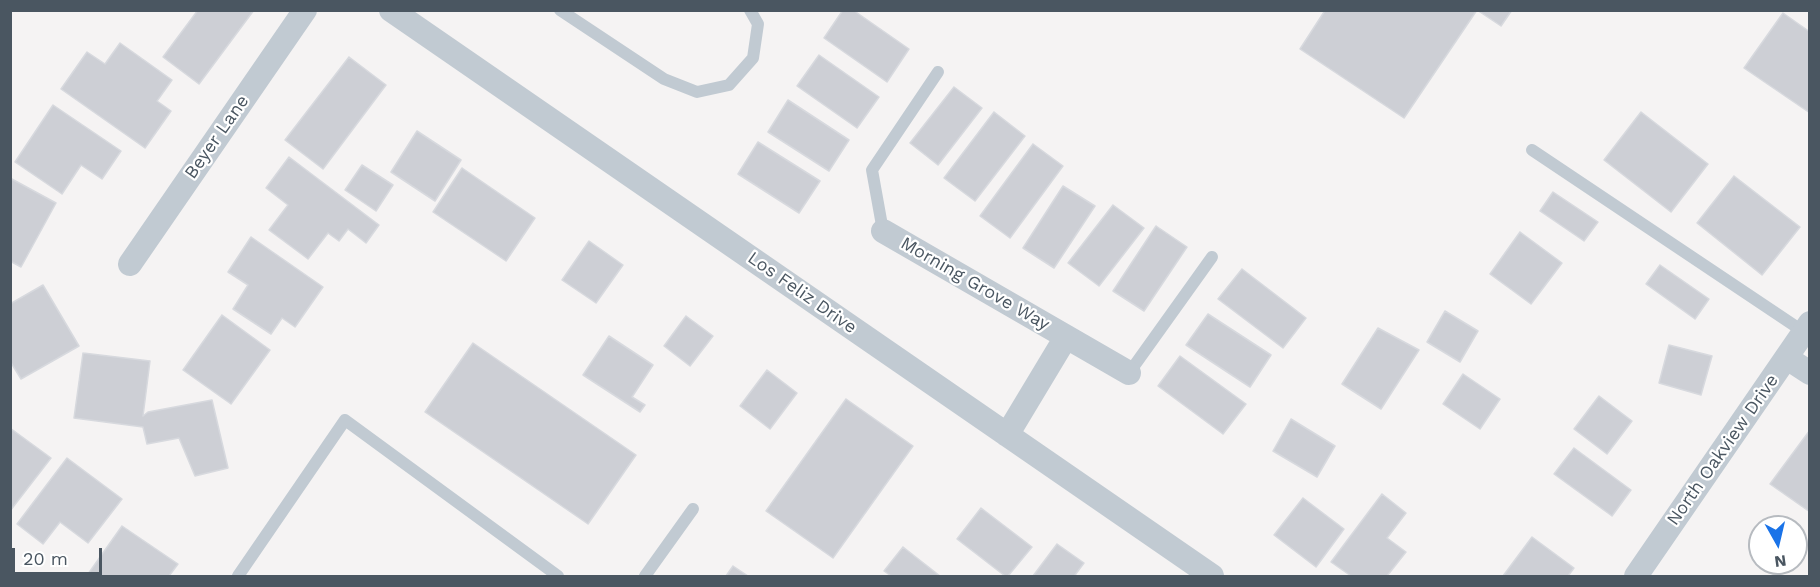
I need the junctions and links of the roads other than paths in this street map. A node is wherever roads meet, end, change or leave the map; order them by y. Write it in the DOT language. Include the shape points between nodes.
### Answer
graph roads {
  1 [pos="304,10"];
  2 [pos="391,10"];
  3 [pos="560,10"];
  4 [pos="750,10"];
  5 [pos="938,72"];
  6 [pos="1532,150"];
  7 [pos="883,231"];
  8 [pos="1212,257"];
  9 [pos="130,264"];
  10 [pos="1807,327"];
  11 [pos="1066,337"];
  12 [pos="1787,358"];
  13 [pos="1129,373"];
  14 [pos="1809,373"];
  15 [pos="1007,435"];
  16 [pos="693,509"];
  17 [pos="238,576"];
  18 [pos="558,576"];
  19 [pos="645,576"];
  20 [pos="1212,576"];
  21 [pos="1636,576"];
  1 -- 9 [label="street, Beyer Lane"];
  2 -- 15 [label="street, Los Feliz Drive"];
  3 -- 4 [label="lane" via="664,79 697,92 729,85 753,58 758,24"];
  5 -- 7 [label="lane" via="872,170"];
  6 -- 10 [label="lane"];
  7 -- 11 [label="street, Morning Grove Way"];
  8 -- 13 [label="lane"];
  10 -- 12 [label="street, North Oakview Drive"];
  11 -- 13 [label="street, Morning Grove Way"];
  11 -- 15 [label="street, Morning Grove Way"];
  12 -- 14 [label="street"];
  12 -- 21 [label="street, North Oakview Drive"];
  15 -- 20 [label="street, Los Feliz Drive"];
  16 -- 19 [label="lane"];
  17 -- 18 [label="lane" via="345,420"];
}
